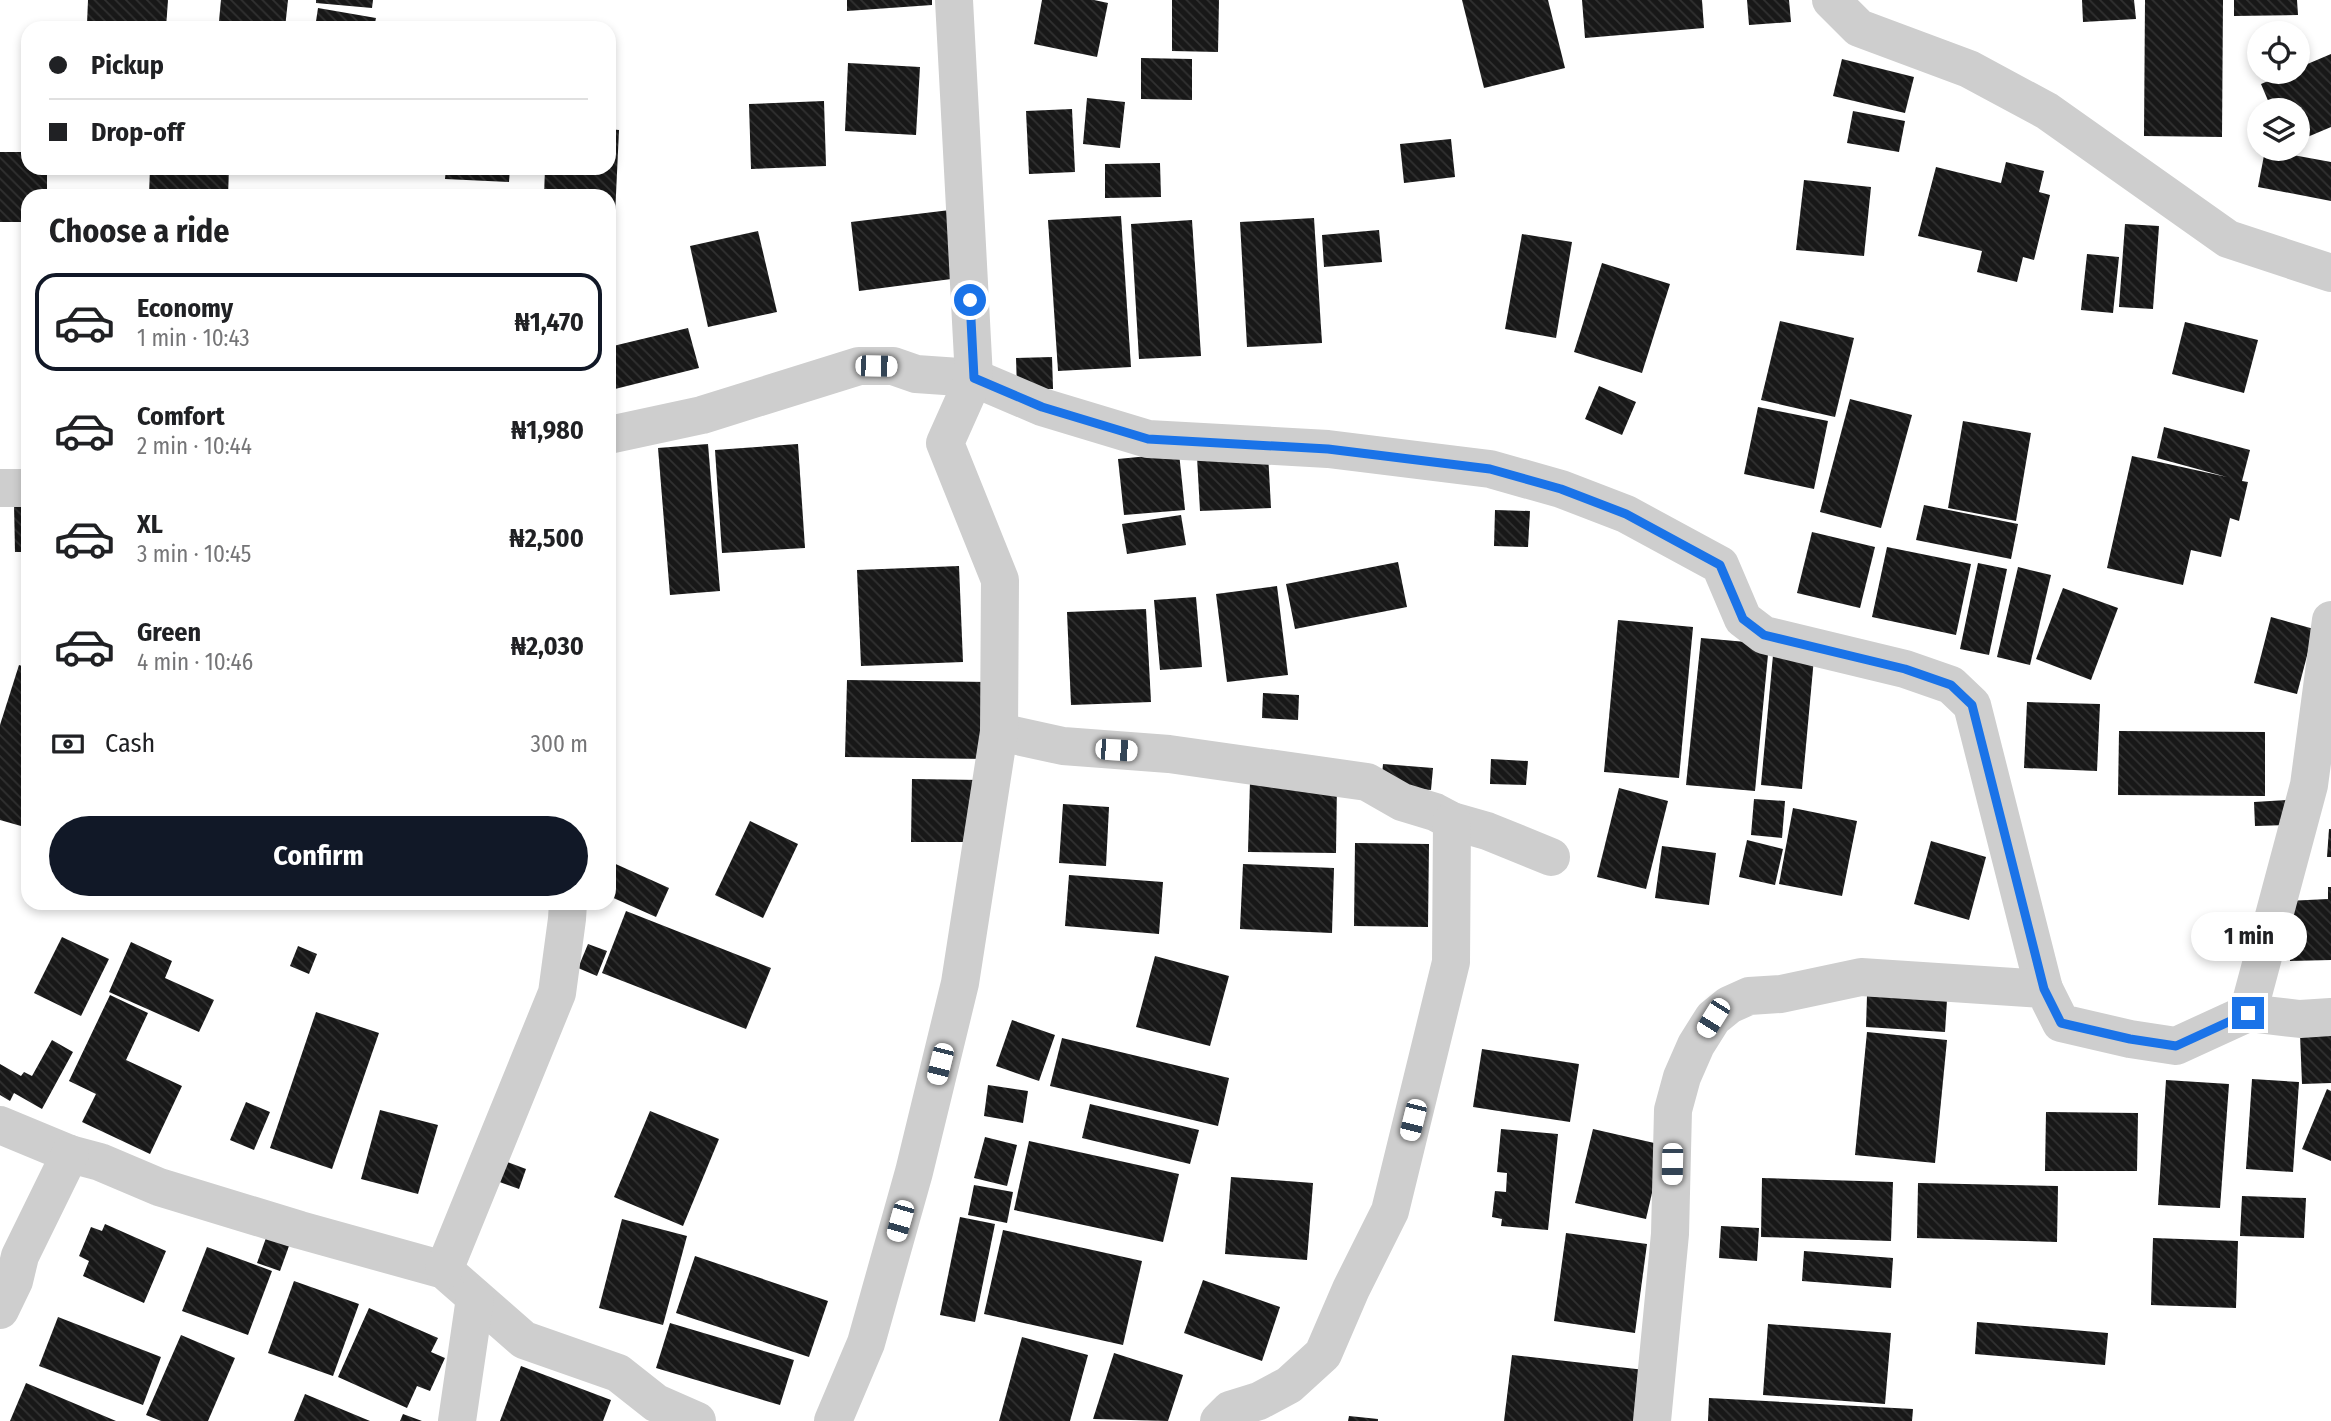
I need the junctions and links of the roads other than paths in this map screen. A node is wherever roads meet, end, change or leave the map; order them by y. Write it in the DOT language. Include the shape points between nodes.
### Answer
graph roads {
  1 [pos="954,0"];
  2 [pos="1831,0"];
  3 [pos="2331,273"];
  4 [pos="974,378"];
  5 [pos="616,433"];
  6 [pos="0,488"];
  7 [pos="21,488"];
  8 [pos="2331,620"];
  9 [pos="999,732"];
  10 [pos="1452,821"];
  11 [pos="1551,857"];
  12 [pos="567,910"];
  13 [pos="2044,989"];
  14 [pos="2248,1013"];
  15 [pos="2331,1017"];
  16 [pos="0,1125"];
  17 [pos="71,1154"];
  18 [pos="444,1270"];
  19 [pos="475,1298"];
  20 [pos="0,1310"];
  21 [pos="457,1421"];
  22 [pos="696,1421"];
  23 [pos="833,1421"];
  24 [pos="1219,1421"];
  25 [pos="1652,1421"];
  1 -- 4 [label="street"];
  2 -- 3 [label="street" via="1859,28 1969,69 2047,111 2228,239"];
  4 -- 5 [label="street" via="916,374 893,366 859,366 702,415"];
  4 -- 9 [label="street" via="945,443 1000,580"];
  4 -- 13 [label="street" via="1042,407 1148,439 1342,451 1490,469 1561,489 1626,514 1720,565 1743,619 1764,635 1905,669 1951,685 1972,705"];
  6 -- 7 [label="street"];
  8 -- 14 [label="street" via="2309,785"];
  9 -- 10 [label="street" via="1063,746 1169,754 1367,782 1402,802"];
  9 -- 23 [label="street" via="960,983 866,1343"];
  10 -- 11 [label="street"];
  10 -- 24 [label="street" via="1451,962 1390,1212 1323,1354 1289,1385 1230,1410"];
  12 -- 18 [label="street" via="557,993"];
  13 -- 14 [label="street" via="2061,1023 2176,1046"];
  13 -- 25 [label="street" via="1861,977 1749,996 1713,1018 1691,1056 1673,1110 1670,1234"];
  14 -- 15 [label="street"];
  16 -- 17 [label="street"];
  17 -- 18 [label="street" via="172,1191"];
  17 -- 20 [label="street" via="20,1256"];
  18 -- 19 [label="street"];
  19 -- 21 [label="street"];
  19 -- 22 [label="street" via="524,1340 618,1373 656,1403"];
}
